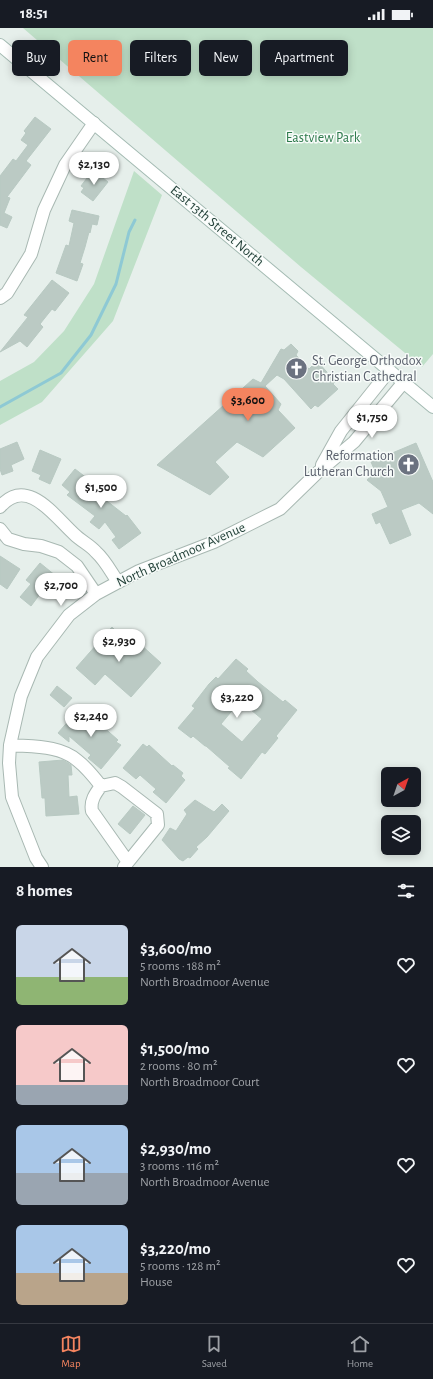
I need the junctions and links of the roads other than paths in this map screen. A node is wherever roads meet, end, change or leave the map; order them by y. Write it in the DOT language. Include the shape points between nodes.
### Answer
graph roads {
  1 [pos="0,45"];
  2 [pos="94,123"];
  3 [pos="0,298"];
  4 [pos="389,371"];
  5 [pos="403,383"];
  6 [pos="433,407"];
  7 [pos="317,473"];
  8 [pos="0,507"];
  9 [pos="0,529"];
  10 [pos="118,582"];
  11 [pos="96,594"];
  12 [pos="10,745"];
  13 [pos="4,763"];
  14 [pos="101,786"];
  15 [pos="126,865"];
  16 [pos="42,867"];
  1 -- 2 [label="street, East 13th Street North"];
  2 -- 3 [label="street" via="65,165 44,210 31,254 8,293"];
  2 -- 4 [label="street, East 13th Street North"];
  4 -- 5 [label="street, East 13th Street North"];
  4 -- 7 [label="street, North Broadmoor Avenue" via="341,431"];
  5 -- 6 [label="street, East 13th Street North"];
  5 -- 7 [label="street, North Broadmoor Avenue" via="354,442"];
  7 -- 10 [label="street, North Broadmoor Avenue" via="280,509 214,542 139,571"];
  8 -- 10 [label="street" via="5,501 18,495 46,506 75,535 96,551"];
  9 -- 11 [label="street" via="8,539 59,552 76,566"];
  10 -- 11 [label="street, North Broadmoor Avenue"];
  11 -- 12 [label="street, North Broadmoor Avenue" via="69,615 37,657 20,696"];
  12 -- 13 [label="street, North Broadmoor Avenue"];
  12 -- 14 [label="street" via="50,749 68,754 85,767"];
  13 -- 16 [label="street, North Broadmoor Avenue" via="12,797"];
  14 -- 15 [label="street" via="93,798 92,811"];
  14 -- 15 [label="street" via="115,783 157,814 158,825"];
}
